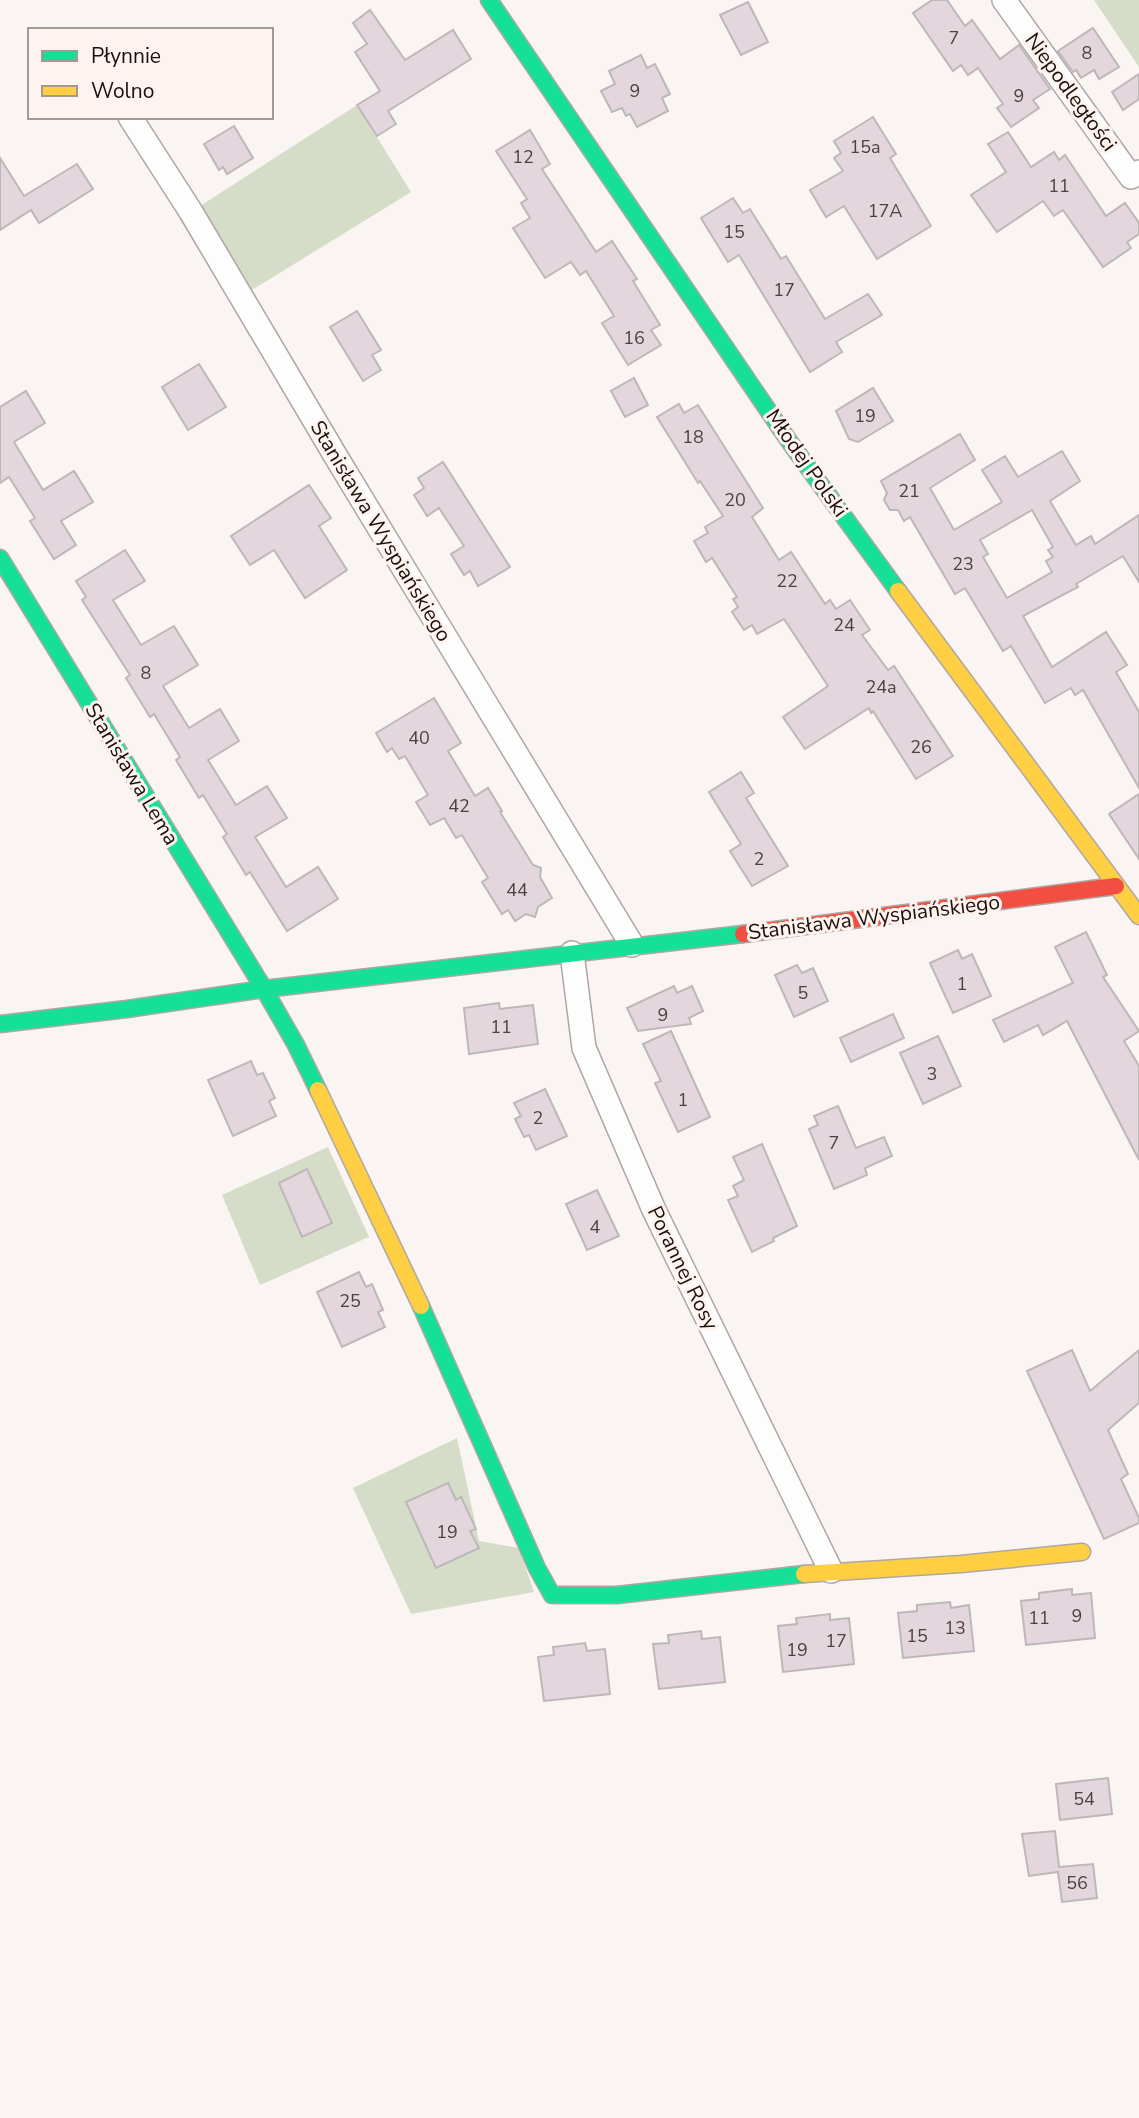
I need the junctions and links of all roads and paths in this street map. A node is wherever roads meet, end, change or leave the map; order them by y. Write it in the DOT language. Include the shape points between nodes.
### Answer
graph roads {
  1 [pos="489,0"];
  2 [pos="1004,0"];
  3 [pos="131,119"];
  4 [pos="1139,172"];
  5 [pos="0,558"];
  6 [pos="1116,886"];
  7 [pos="1139,916"];
  8 [pos="632,945"];
  9 [pos="572,953"];
  10 [pos="264,989"];
  11 [pos="0,1024"];
  12 [pos="1082,1552"];
  13 [pos="831,1571"];
  1 -- 6 [label="street, Młodej Polski" via="791,444"];
  2 -- 4 [label="street, Niepodległości" via="1131,177"];
  3 -- 8 [label="street, Stanisława Wyspiańskiego"];
  5 -- 10 [label="street, Stanisława Lema"];
  6 -- 7 [label="street, Młodej Polski"];
  6 -- 8 [label="street, Stanisława Wyspiańskiego"];
  8 -- 9 [label="street, Stanisława Wyspiańskiego"];
  9 -- 10 [label="street, Stanisława Wyspiańskiego"];
  9 -- 13 [label="street, Porannej Rosy" via="584,1048 654,1210"];
  10 -- 11 [label="street, Stanisława Wyspiańskiego"];
  10 -- 13 [label="street, Stanisława Lema" via="355,1168 552,1595 617,1595"];
  12 -- 13 [label="street"];
}
